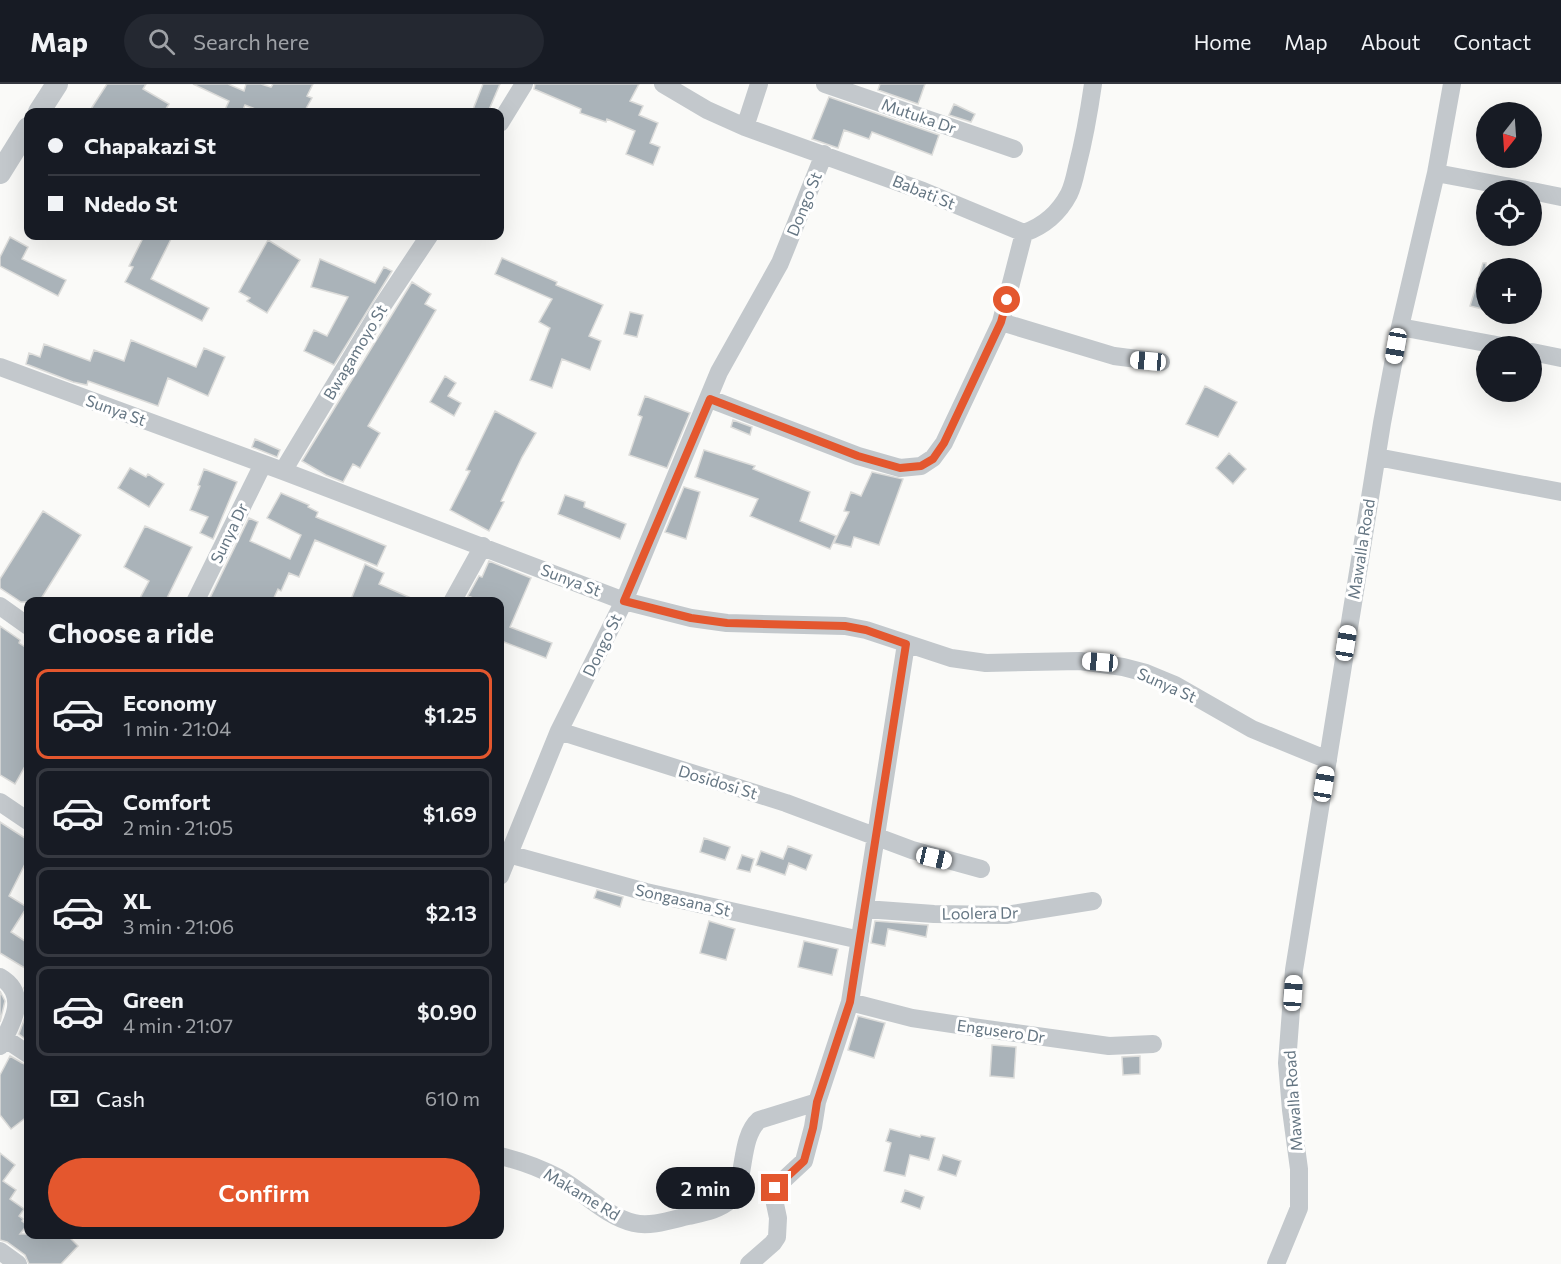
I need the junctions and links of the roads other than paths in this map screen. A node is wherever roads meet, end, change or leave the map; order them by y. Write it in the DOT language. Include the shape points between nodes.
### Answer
graph roads {
  1 [pos="57,84"];
  2 [pos="524,84"];
  3 [pos="663,84"];
  4 [pos="759,84"];
  5 [pos="825,84"];
  6 [pos="1093,84"];
  7 [pos="1452,84"];
  8 [pos="42,108"];
  9 [pos="504,116"];
  10 [pos="745,127"];
  11 [pos="24,134"];
  12 [pos="1014,149"];
  13 [pos="824,154"];
  14 [pos="0,173"];
  15 [pos="1436,173"];
  16 [pos="1476,181"];
  17 [pos="1542,193"];
  18 [pos="1561,197"];
  19 [pos="1024,233"];
  20 [pos="426,240"];
  21 [pos="1001,322"];
  22 [pos="1400,327"];
  23 [pos="1476,341"];
  24 [pos="1542,354"];
  25 [pos="1561,358"];
  26 [pos="1161,362"];
  27 [pos="0,367"];
  28 [pos="710,399"];
  29 [pos="1377,457"];
  30 [pos="263,464"];
  31 [pos="283,471"];
  32 [pos="1561,492"];
  33 [pos="483,546"];
  34 [pos="197,597"];
  35 [pos="455,597"];
  36 [pos="624,601"];
  37 [pos="0,606"];
  38 [pos="24,623"];
  39 [pos="906,644"];
  40 [pos="559,731"];
  41 [pos="1328,760"];
  42 [pos="0,802"];
  43 [pos="24,817"];
  44 [pos="874,837"];
  45 [pos="508,854"];
  46 [pos="504,865"];
  47 [pos="981,869"];
  48 [pos="1093,901"];
  49 [pos="865,909"];
  50 [pos="860,939"];
  51 [pos="0,977"];
  52 [pos="850,1002"];
  53 [pos="2,1042"];
  54 [pos="1153,1044"];
  55 [pos="24,1052"];
  56 [pos="817,1102"];
  57 [pos="504,1157"];
  58 [pos="0,1251"];
  59 [pos="18,1264"];
  60 [pos="749,1264"];
  61 [pos="1276,1264"];
  1 -- 8 [label="street"];
  2 -- 9 [label="street"];
  3 -- 10 [label="street, Babati St"];
  4 -- 10 [label="street"];
  5 -- 12 [label="street, Mutuka Dr"];
  6 -- 19 [label="street" via="1071,192 1048,220"];
  7 -- 15 [label="street, Mawalla Road"];
  10 -- 13 [label="street, Babati St"];
  11 -- 14 [label="street"];
  13 -- 19 [label="street, Babati St"];
  13 -- 28 [label="street, Dongo St" via="780,263 724,363"];
  15 -- 16 [label="street"];
  15 -- 22 [label="street, Mawalla Road"];
  17 -- 18 [label="street"];
  19 -- 21 [label="street"];
  20 -- 31 [label="street, Bwagamoyo St"];
  21 -- 26 [label="street" via="1114,356"];
  21 -- 28 [label="street" via="944,443 933,459 921,466 900,468 858,456"];
  22 -- 23 [label="street"];
  22 -- 29 [label="street, Mawalla Road"];
  24 -- 25 [label="street"];
  27 -- 30 [label="street, Sunya St"];
  28 -- 36 [label="street, Dongo St"];
  29 -- 32 [label="street"];
  29 -- 41 [label="street, Mawalla Road"];
  30 -- 31 [label="street, Sunya St"];
  30 -- 34 [label="street, Sunya Dr"];
  31 -- 33 [label="street, Sunya St"];
  33 -- 35 [label="street"];
  33 -- 36 [label="street, Sunya St"];
  36 -- 39 [label="street, Sunya St" via="727,623 845,626"];
  36 -- 40 [label="street, Dongo St"];
  37 -- 38 [label="street"];
  39 -- 41 [label="street, Sunya St" via="951,658 986,663 1080,661 1146,673 1252,729"];
  39 -- 44 [label="street"];
  40 -- 44 [label="street, Dosidosi St" via="786,803"];
  40 -- 45 [label="street, Dongo St"];
  41 -- 61 [label="street, Mawalla Road" via="1294,970 1287,1063 1299,1169 1299,1208"];
  42 -- 43 [label="street"];
  44 -- 47 [label="street, Dosidosi St"];
  44 -- 49 [label="street"];
  45 -- 46 [label="street, Dongo St"];
  45 -- 50 [label="street, Songasana St" via="646,892"];
  48 -- 49 [label="street, Loolera Dr" via="1006,915"];
  49 -- 50 [label="street"];
  50 -- 52 [label="street"];
  51 -- 53 [label="street" via="14,988 17,1000"];
  52 -- 54 [label="street, Engusero Dr" via="912,1018 979,1028 1109,1046"];
  52 -- 56 [label="street"];
  53 -- 55 [label="street"];
  56 -- 57 [label="street, Makame Rd" via="753,1125 731,1200 721,1207 653,1223 622,1219 560,1179 533,1165"];
  56 -- 60 [label="street" via="804,1161 777,1185 774,1193 777,1237"];
  58 -- 59 [label="street"];
}
